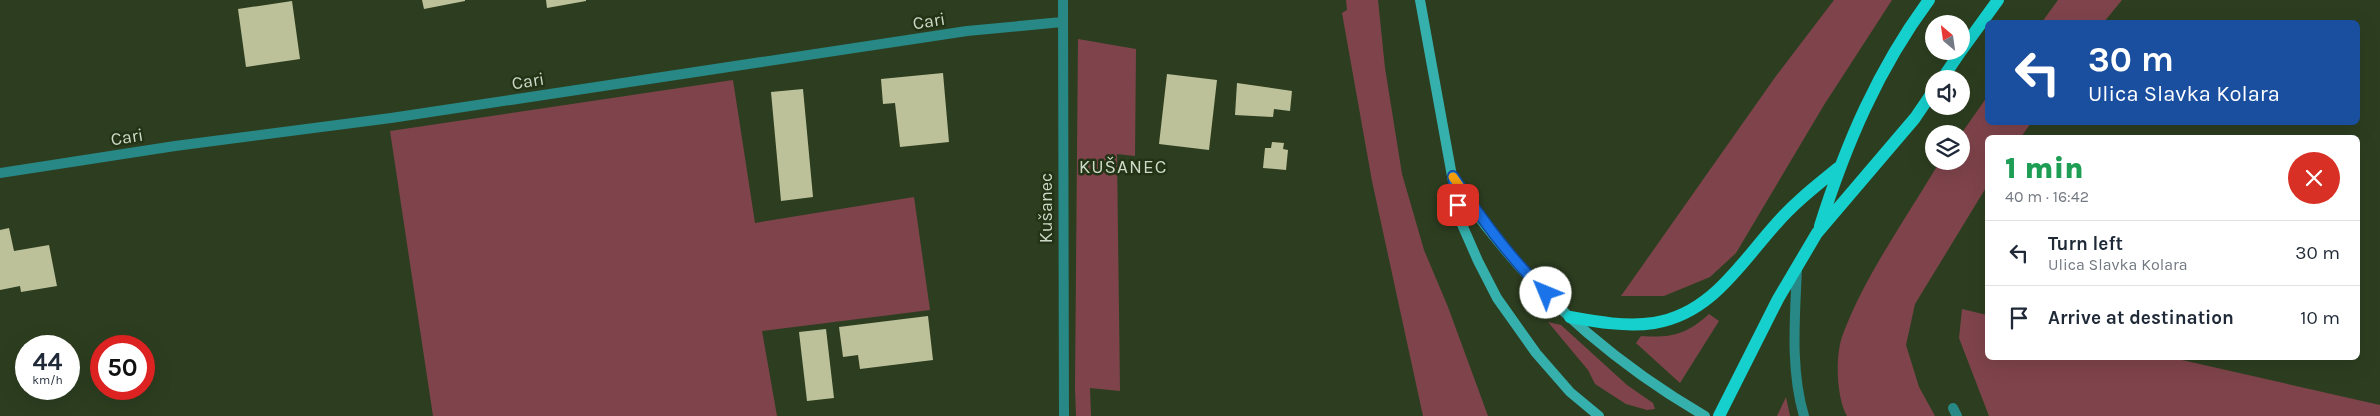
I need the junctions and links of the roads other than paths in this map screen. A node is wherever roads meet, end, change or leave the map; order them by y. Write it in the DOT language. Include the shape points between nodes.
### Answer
graph roads {
  1 [pos="1063,0"];
  2 [pos="1420,0"];
  3 [pos="1929,0"];
  4 [pos="1998,0"];
  5 [pos="1062,22"];
  6 [pos="1970,39"];
  7 [pos="1925,103"];
  8 [pos="1838,168"];
  9 [pos="0,173"];
  10 [pos="1453,176"];
  11 [pos="1817,233"];
  12 [pos="1797,267"];
  13 [pos="1570,317"];
  14 [pos="1064,416"];
  15 [pos="1599,416"];
  16 [pos="1705,416"];
  17 [pos="1719,416"];
  18 [pos="1804,416"];
  1 -- 5 [label="street, Kušanec"];
  2 -- 10 [label="main road"];
  3 -- 8 [label="main road" via="1881,73"];
  4 -- 6 [label="main road"];
  5 -- 9 [label="street, Cari" via="967,31"];
  5 -- 14 [label="street, Kušanec"];
  7 -- 11 [label="main road"];
  8 -- 11 [label="main road"];
  8 -- 13 [label="main road" via="1804,195 1714,295 1685,313 1654,323 1610,324"];
  10 -- 13 [label="main road" via="1487,227 1521,269"];
  10 -- 15 [label="main road" via="1460,220 1497,298 1536,353 1570,392"];
  11 -- 12 [label="main road"];
  12 -- 17 [label="main road" via="1743,364"];
  12 -- 18 [label="street" via="1794,330 1797,378"];
  13 -- 16 [label="main road" via="1675,399"];
}
